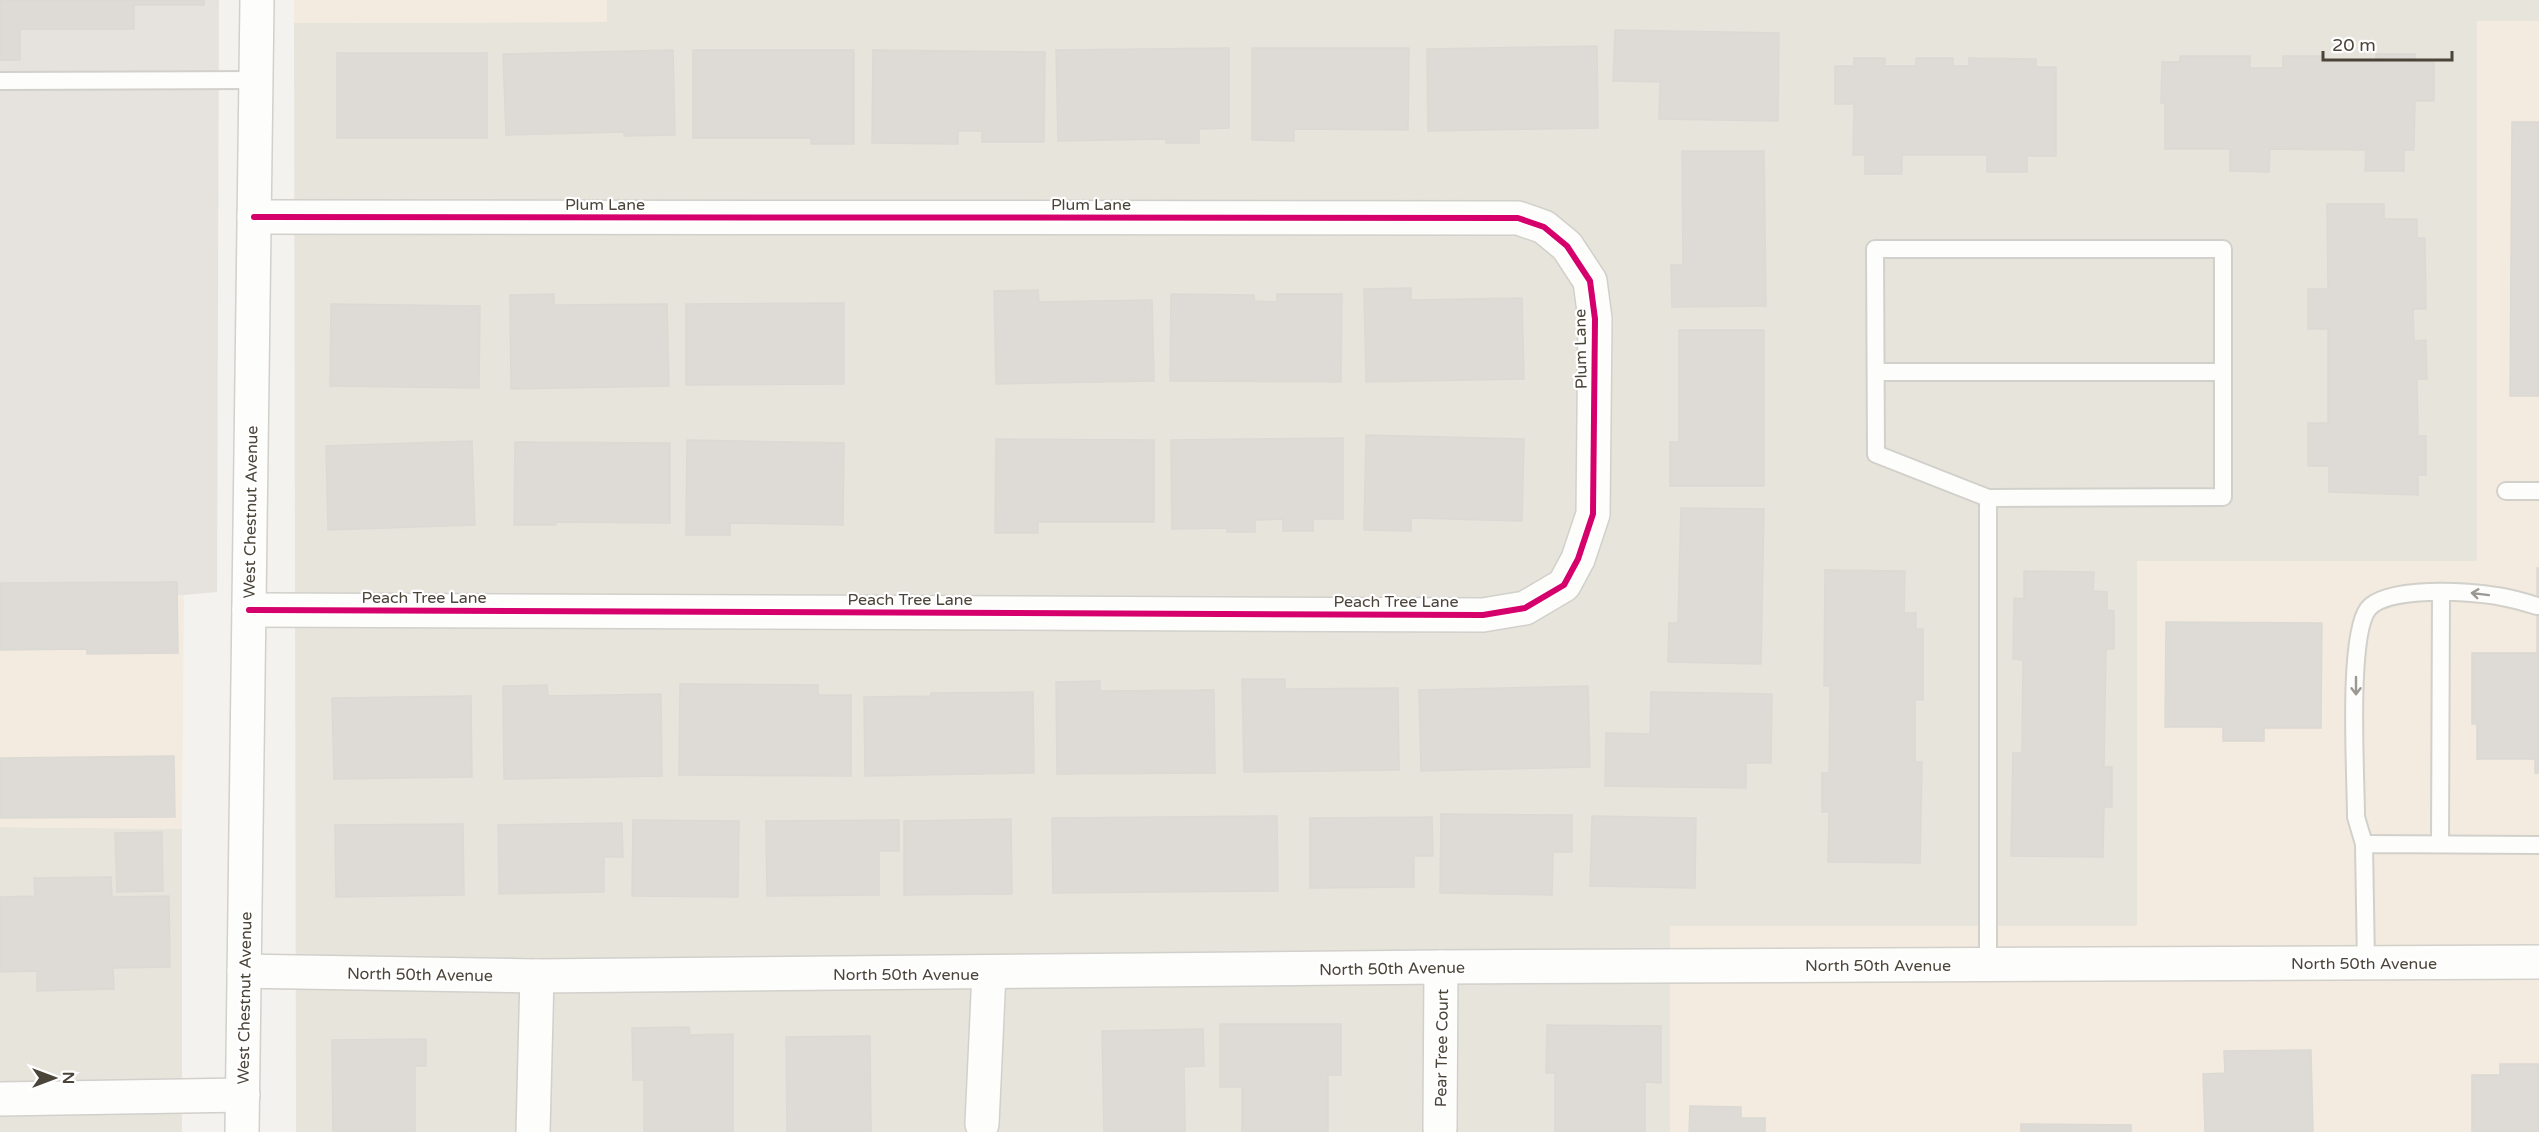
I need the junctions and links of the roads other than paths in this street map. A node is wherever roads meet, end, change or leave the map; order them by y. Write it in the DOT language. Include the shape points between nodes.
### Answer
graph roads {
  1 [pos="257,0"];
  2 [pos="256,80"];
  3 [pos="0,81"];
  4 [pos="254,217"];
  5 [pos="1876,372"];
  6 [pos="2223,372"];
  7 [pos="2506,491"];
  8 [pos="2539,491"];
  9 [pos="1988,498"];
  10 [pos="1564,585"];
  11 [pos="2441,592"];
  12 [pos="2537,606"];
  13 [pos="249,610"];
  14 [pos="2364,844"];
  15 [pos="2440,844"];
  16 [pos="2539,845"];
  17 [pos="2539,962"];
  18 [pos="2366,963"];
  19 [pos="1988,965"];
  20 [pos="1441,967"];
  21 [pos="244,971"];
  22 [pos="989,973"];
  23 [pos="537,976"];
  24 [pos="243,1095"];
  25 [pos="0,1099"];
  26 [pos="982,1124"];
  27 [pos="1440,1128"];
  28 [pos="242,1132"];
  29 [pos="533,1132"];
  1 -- 2 [label="street, West Chestnut Avenue"];
  2 -- 3 [label="lane"];
  2 -- 4 [label="street, West Chestnut Avenue"];
  4 -- 10 [label="street, Plum Lane" via="1518,218 1544,227 1567,246 1590,281 1595,319 1593,514 1578,559"];
  4 -- 13 [label="street, West Chestnut Avenue"];
  5 -- 6 [label="lane"];
  5 -- 6 [label="lane" via="1875,249 2223,249"];
  5 -- 9 [label="lane" via="1876,454"];
  6 -- 9 [label="lane" via="2223,497"];
  7 -- 8 [label="lane"];
  9 -- 19 [label="lane"];
  10 -- 13 [label="street, Peach Tree Lane" via="1525,608 1483,615"];
  12 -- 11 [label="lane, one-way" via="2498,596"];
  11 -- 14 [label="lane, one-way" via="2396,594 2369,607 2362,621 2356,649 2356,817"];
  11 -- 15 [label="lane"];
  13 -- 21 [label="street, West Chestnut Avenue"];
  14 -- 15 [label="lane"];
  14 -- 18 [label="lane"];
  15 -- 16 [label="lane"];
  17 -- 18 [label="street, North 50th Avenue"];
  18 -- 19 [label="street, North 50th Avenue"];
  19 -- 20 [label="street, North 50th Avenue"];
  20 -- 22 [label="street, North 50th Avenue"];
  20 -- 27 [label="street, Pear Tree Court"];
  21 -- 23 [label="street, North 50th Avenue"];
  21 -- 24 [label="street, West Chestnut Avenue"];
  22 -- 23 [label="street, North 50th Avenue"];
  22 -- 26 [label="street"];
  23 -- 29 [label="street"];
  24 -- 25 [label="street"];
  24 -- 28 [label="street, West Chestnut Avenue"];
}
